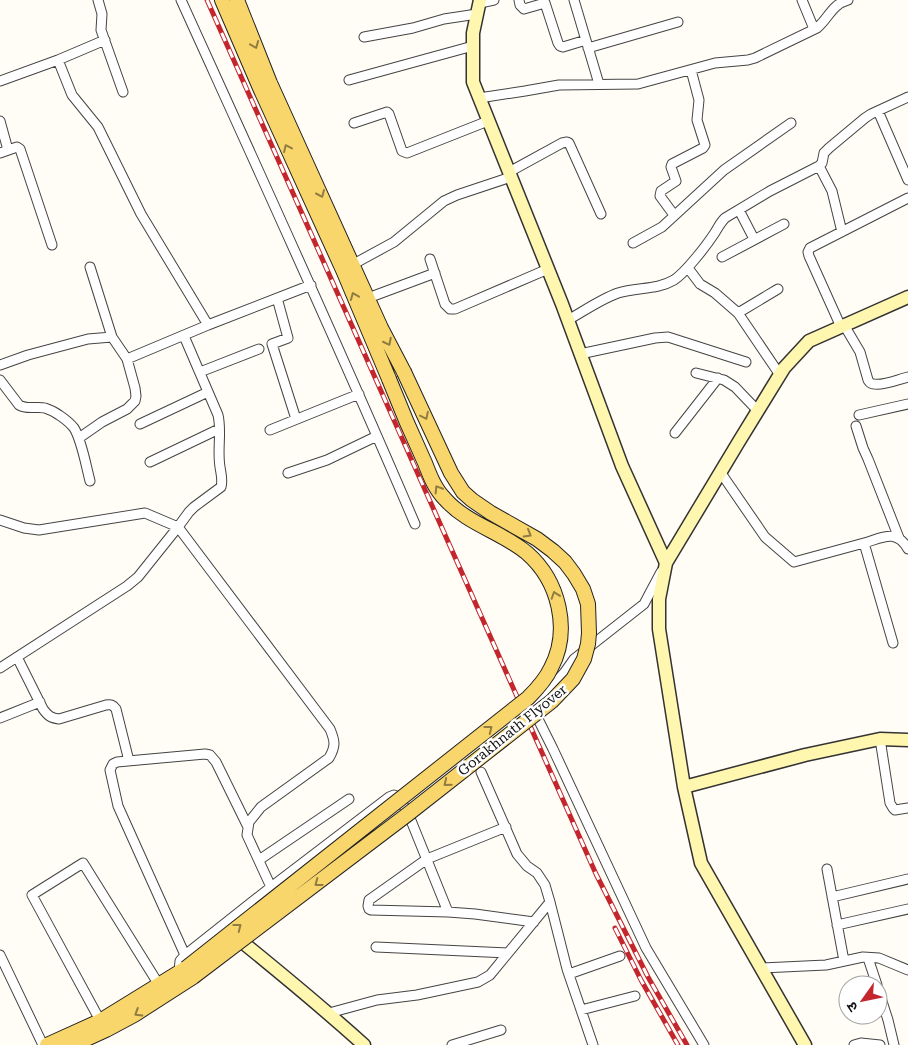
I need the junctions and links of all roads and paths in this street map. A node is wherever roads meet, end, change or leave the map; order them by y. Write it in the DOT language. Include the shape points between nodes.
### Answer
graph roads {
  1 [pos="98,0"];
  2 [pos="181,0"];
  3 [pos="222,0"];
  4 [pos="238,0"];
  5 [pos="494,0"];
  6 [pos="519,0"];
  7 [pos="574,0"];
  8 [pos="802,0"];
  9 [pos="848,0"];
  10 [pos="479,6"];
  11 [pos="678,22"];
  12 [pos="814,29"];
  13 [pos="364,37"];
  14 [pos="104,40"];
  15 [pos="587,44"];
  16 [pos="473,46"];
  17 [pos="58,60"];
  18 [pos="691,70"];
  19 [pos="349,80"];
  20 [pos="0,81"];
  21 [pos="599,84"];
  22 [pos="124,92"];
  23 [pos="908,97"];
  24 [pos="479,98"];
  25 [pos="878,111"];
  26 [pos="0,121"];
  27 [pos="488,121"];
  28 [pos="354,123"];
  29 [pos="791,123"];
  30 [pos="4,152"];
  31 [pos="819,166"];
  32 [pos="510,174"];
  33 [pos="908,178"];
  34 [pos="908,198"];
  35 [pos="739,210"];
  36 [pos="601,214"];
  37 [pos="674,215"];
  38 [pos="784,224"];
  39 [pos="842,232"];
  40 [pos="754,239"];
  41 [pos="633,242"];
  42 [pos="52,245"];
  43 [pos="722,256"];
  44 [pos="430,259"];
  45 [pos="90,267"];
  46 [pos="348,267"];
  47 [pos="688,268"];
  48 [pos="548,270"];
  49 [pos="434,273"];
  50 [pos="311,285"];
  51 [pos="778,290"];
  52 [pos="908,297"];
  53 [pos="277,298"];
  54 [pos="368,298"];
  55 [pos="738,313"];
  56 [pos="568,320"];
  57 [pos="208,325"];
  58 [pos="843,326"];
  59 [pos="184,336"];
  60 [pos="112,337"];
  61 [pos="259,349"];
  62 [pos="580,354"];
  63 [pos="127,359"];
  64 [pos="746,362"];
  65 [pos="0,365"];
  66 [pos="200,372"];
  67 [pos="696,373"];
  68 [pos="780,375"];
  69 [pos="908,377"];
  70 [pos="718,378"];
  71 [pos="0,380"];
  72 [pos="208,392"];
  73 [pos="359,394"];
  74 [pos="908,404"];
  75 [pos="758,410"];
  76 [pos="859,415"];
  77 [pos="296,420"];
  78 [pos="140,424"];
  79 [pos="856,426"];
  80 [pos="219,429"];
  81 [pos="270,430"];
  82 [pos="675,433"];
  83 [pos="378,436"];
  84 [pos="79,438"];
  85 [pos="150,462"];
  86 [pos="288,473"];
  87 [pos="721,473"];
  88 [pos="90,481"];
  89 [pos="0,520"];
  90 [pos="415,524"];
  91 [pos="178,527"];
  92 [pos="899,538"];
  93 [pos="864,543"];
  94 [pos="907,546"];
  95 [pos="666,563"];
  96 [pos="892,643"];
  97 [pos="17,657"];
  98 [pos="0,668"];
  99 [pos="40,702"];
  100 [pos="0,718"];
  101 [pos="880,739"];
  102 [pos="908,740"];
  103 [pos="129,761"];
  104 [pos="481,772"];
  105 [pos="684,787"];
  106 [pos="349,799"];
  107 [pos="908,808"];
  108 [pos="248,827"];
  109 [pos="506,827"];
  110 [pos="427,859"];
  111 [pos="259,860"];
  112 [pos="826,869"];
  113 [pos="908,879"];
  114 [pos="271,887"];
  115 [pos="832,897"];
  116 [pos="550,902"];
  117 [pos="908,909"];
  118 [pos="448,912"];
  119 [pos="534,922"];
  120 [pos="837,925"];
  121 [pos="376,947"];
  122 [pos="508,954"];
  123 [pos="0,955"];
  124 [pos="620,956"];
  125 [pos="868,958"];
  126 [pos="844,961"];
  127 [pos="186,968"];
  128 [pos="761,968"];
  129 [pos="908,970"];
  130 [pos="569,974"];
  131 [pos="874,975"];
  132 [pos="162,990"];
  133 [pos="635,996"];
  134 [pos="581,1010"];
  135 [pos="329,1013"];
  136 [pos="888,1020"];
  137 [pos="103,1026"];
  138 [pos="502,1030"];
  139 [pos="91,1041"];
  140 [pos="43,1045"];
  141 [pos="47,1045"];
  142 [pos="74,1045"];
  143 [pos="364,1045"];
  144 [pos="452,1045"];
  145 [pos="593,1045"];
  146 [pos="704,1045"];
  147 [pos="806,1045"];
  148 [pos="854,1045"];
  149 [pos="880,1045"];
  150 [pos="894,1045"];
  1 -- 14 [label="street"];
  2 -- 50 [label="street"];
  46 -- 3 [label="main road, one-way" via="260,88"];
  4 -- 46 [label="main road, one-way"];
  5 -- 10 [label="street"];
  6 -- 15 [label="street" via="524,9 545,3 560,46"];
  7 -- 15 [label="street"];
  8 -- 12 [label="street"];
  9 -- 12 [label="street" via="836,5 822,24"];
  10 -- 13 [label="street" via="413,28"];
  10 -- 16 [label="street"];
  11 -- 15 [label="street"];
  12 -- 18 [label="street" via="755,58"];
  14 -- 17 [label="street"];
  14 -- 22 [label="street"];
  15 -- 21 [label="street"];
  16 -- 19 [label="street"];
  16 -- 24 [label="street" via="472,82"];
  17 -- 20 [label="street"];
  17 -- 57 [label="street" via="72,95 98,127 141,214"];
  18 -- 21 [label="street" via="638,84"];
  18 -- 37 [label="street" via="699,100 697,117 705,145 672,164 676,181 661,191 660,196"];
  21 -- 24 [label="street" via="559,85"];
  23 -- 25 [label="street"];
  24 -- 27 [label="street"];
  25 -- 31 [label="street" via="829,148"];
  25 -- 33 [label="street"];
  26 -- 30 [label="street"];
  27 -- 28 [label="street" via="407,153 402,151 387,112"];
  27 -- 32 [label="street"];
  29 -- 37 [label="street" via="724,170"];
  30 -- 42 [label="street" via="17,147 20,149"];
  31 -- 35 [label="street" via="770,190"];
  31 -- 39 [label="street" via="832,192"];
  32 -- 36 [label="street" via="567,142"];
  32 -- 46 [label="street" via="444,201 394,242"];
  32 -- 48 [label="street"];
  34 -- 39 [label="street"];
  35 -- 40 [label="street"];
  35 -- 47 [label="street" via="721,222"];
  37 -- 41 [label="street" via="662,227"];
  38 -- 40 [label="street"];
  39 -- 58 [label="street" via="808,252"];
  40 -- 43 [label="street"];
  44 -- 49 [label="street"];
  45 -- 60 [label="street"];
  46 -- 54 [label="main road, Gorakhnath Flyover"];
  127 -- 46 [label="main road, Gorakhnath Flyover, one-way, bridge" via="528,698 546,677 556,656 561,630 560,612 550,582 527,553 461,514 443,498 379,358"];
  47 -- 55 [label="street" via="700,284"];
  47 -- 56 [label="street" via="674,280 615,294"];
  48 -- 49 [label="street" via="455,309 445,304"];
  48 -- 56 [label="street"];
  49 -- 54 [label="street"];
  50 -- 53 [label="street"];
  50 -- 73 [label="street"];
  51 -- 55 [label="street"];
  52 -- 58 [label="street"];
  53 -- 57 [label="street"];
  53 -- 77 [label="street" via="288,338 272,344"];
  54 -- 127 [label="main road, Gorakhnath Flyover, one-way, bridge" via="463,492 491,513 554,550 583,589 588,604 589,633 584,659 573,679 552,701 408,814"];
  55 -- 68 [label="street"];
  56 -- 62 [label="street"];
  57 -- 59 [label="street"];
  58 -- 68 [label="street" via="810,341"];
  58 -- 69 [label="street" via="860,352 870,383"];
  59 -- 63 [label="street"];
  59 -- 66 [label="street"];
  60 -- 63 [label="street"];
  60 -- 65 [label="street" via="88,339"];
  61 -- 66 [label="street"];
  62 -- 64 [label="street" via="668,337"];
  62 -- 95 [label="street" via="622,466"];
  63 -- 84 [label="street" via="136,388 135,401"];
  66 -- 72 [label="street"];
  67 -- 70 [label="street"];
  68 -- 75 [label="street"];
  70 -- 75 [label="street" via="735,387"];
  70 -- 82 [label="street"];
  71 -- 84 [label="street" via="19,405 53,411 74,428"];
  72 -- 78 [label="street"];
  72 -- 80 [label="street" via="218,415"];
  73 -- 77 [label="street"];
  73 -- 83 [label="street"];
  74 -- 76 [label="street"];
  75 -- 87 [label="street"];
  77 -- 81 [label="street"];
  79 -- 92 [label="street"];
  80 -- 85 [label="street"];
  80 -- 91 [label="street" via="221,486 194,507"];
  83 -- 86 [label="street" via="327,460"];
  83 -- 90 [label="street"];
  84 -- 88 [label="street"];
  87 -- 93 [label="street" via="765,537 794,562"];
  87 -- 95 [label="street"];
  89 -- 91 [label="street" via="39,530 146,513"];
  91 -- 97 [label="street" via="132,582"];
  91 -- 108 [label="street" via="330,729 334,740 334,750 329,758 261,807 248,822"];
  92 -- 93 [label="street" via="888,536"];
  92 -- 94 [label="street"];
  93 -- 96 [label="street"];
  95 -- 105 [label="street" via="659,599 659,629"];
  95 -- 146 [label="street" via="644,604 574,659 534,706 534,711 646,948"];
  97 -- 98 [label="street"];
  97 -- 99 [label="street"];
  99 -- 100 [label="street"];
  99 -- 103 [label="street" via="47,714 59,719 110,704 114,706"];
  101 -- 102 [label="street"];
  101 -- 105 [label="street"];
  101 -- 107 [label="street" via="890,803 896,810"];
  103 -- 108 [label="street" via="210,755"];
  103 -- 127 [label="street" via="111,766 118,806"];
  104 -- 109 [label="street"];
  105 -- 128 [label="street" via="701,863"];
  106 -- 111 [label="street"];
  108 -- 111 [label="street" via="247,835"];
  109 -- 110 [label="street"];
  109 -- 116 [label="street" via="521,860 542,878"];
  110 -- 114 [label="street" via="410,818 394,795"];
  110 -- 118 [label="street"];
  110 -- 118 [label="street" via="369,900 368,906 371,910"];
  111 -- 114 [label="street"];
  112 -- 115 [label="street"];
  113 -- 115 [label="street"];
  114 -- 127 [label="street"];
  115 -- 120 [label="street"];
  116 -- 119 [label="street"];
  116 -- 130 [label="street"];
  117 -- 120 [label="street"];
  118 -- 119 [label="street"];
  119 -- 122 [label="street"];
  120 -- 126 [label="street"];
  121 -- 122 [label="street"];
  122 -- 135 [label="street" via="490,976 478,982 377,1000"];
  123 -- 140 [label="street"];
  124 -- 130 [label="street"];
  125 -- 126 [label="street"];
  125 -- 129 [label="street" via="879,958"];
  125 -- 131 [label="street"];
  126 -- 128 [label="street"];
  127 -- 132 [label="main road"];
  127 -- 135 [label="street" via="184,975 191,974 241,941"];
  128 -- 147 [label="street"];
  130 -- 134 [label="street"];
  132 -- 137 [label="main road"];
  132 -- 137 [label="street" via="83,863 32,895"];
  133 -- 134 [label="street"];
  134 -- 145 [label="street"];
  135 -- 143 [label="street"];
  136 -- 150 [label="street"];
  137 -- 139 [label="main road"];
  137 -- 141 [label="main road"];
  138 -- 144 [label="street"];
  139 -- 142 [label="main road"];
  148 -- 149 [label="street"];
}
